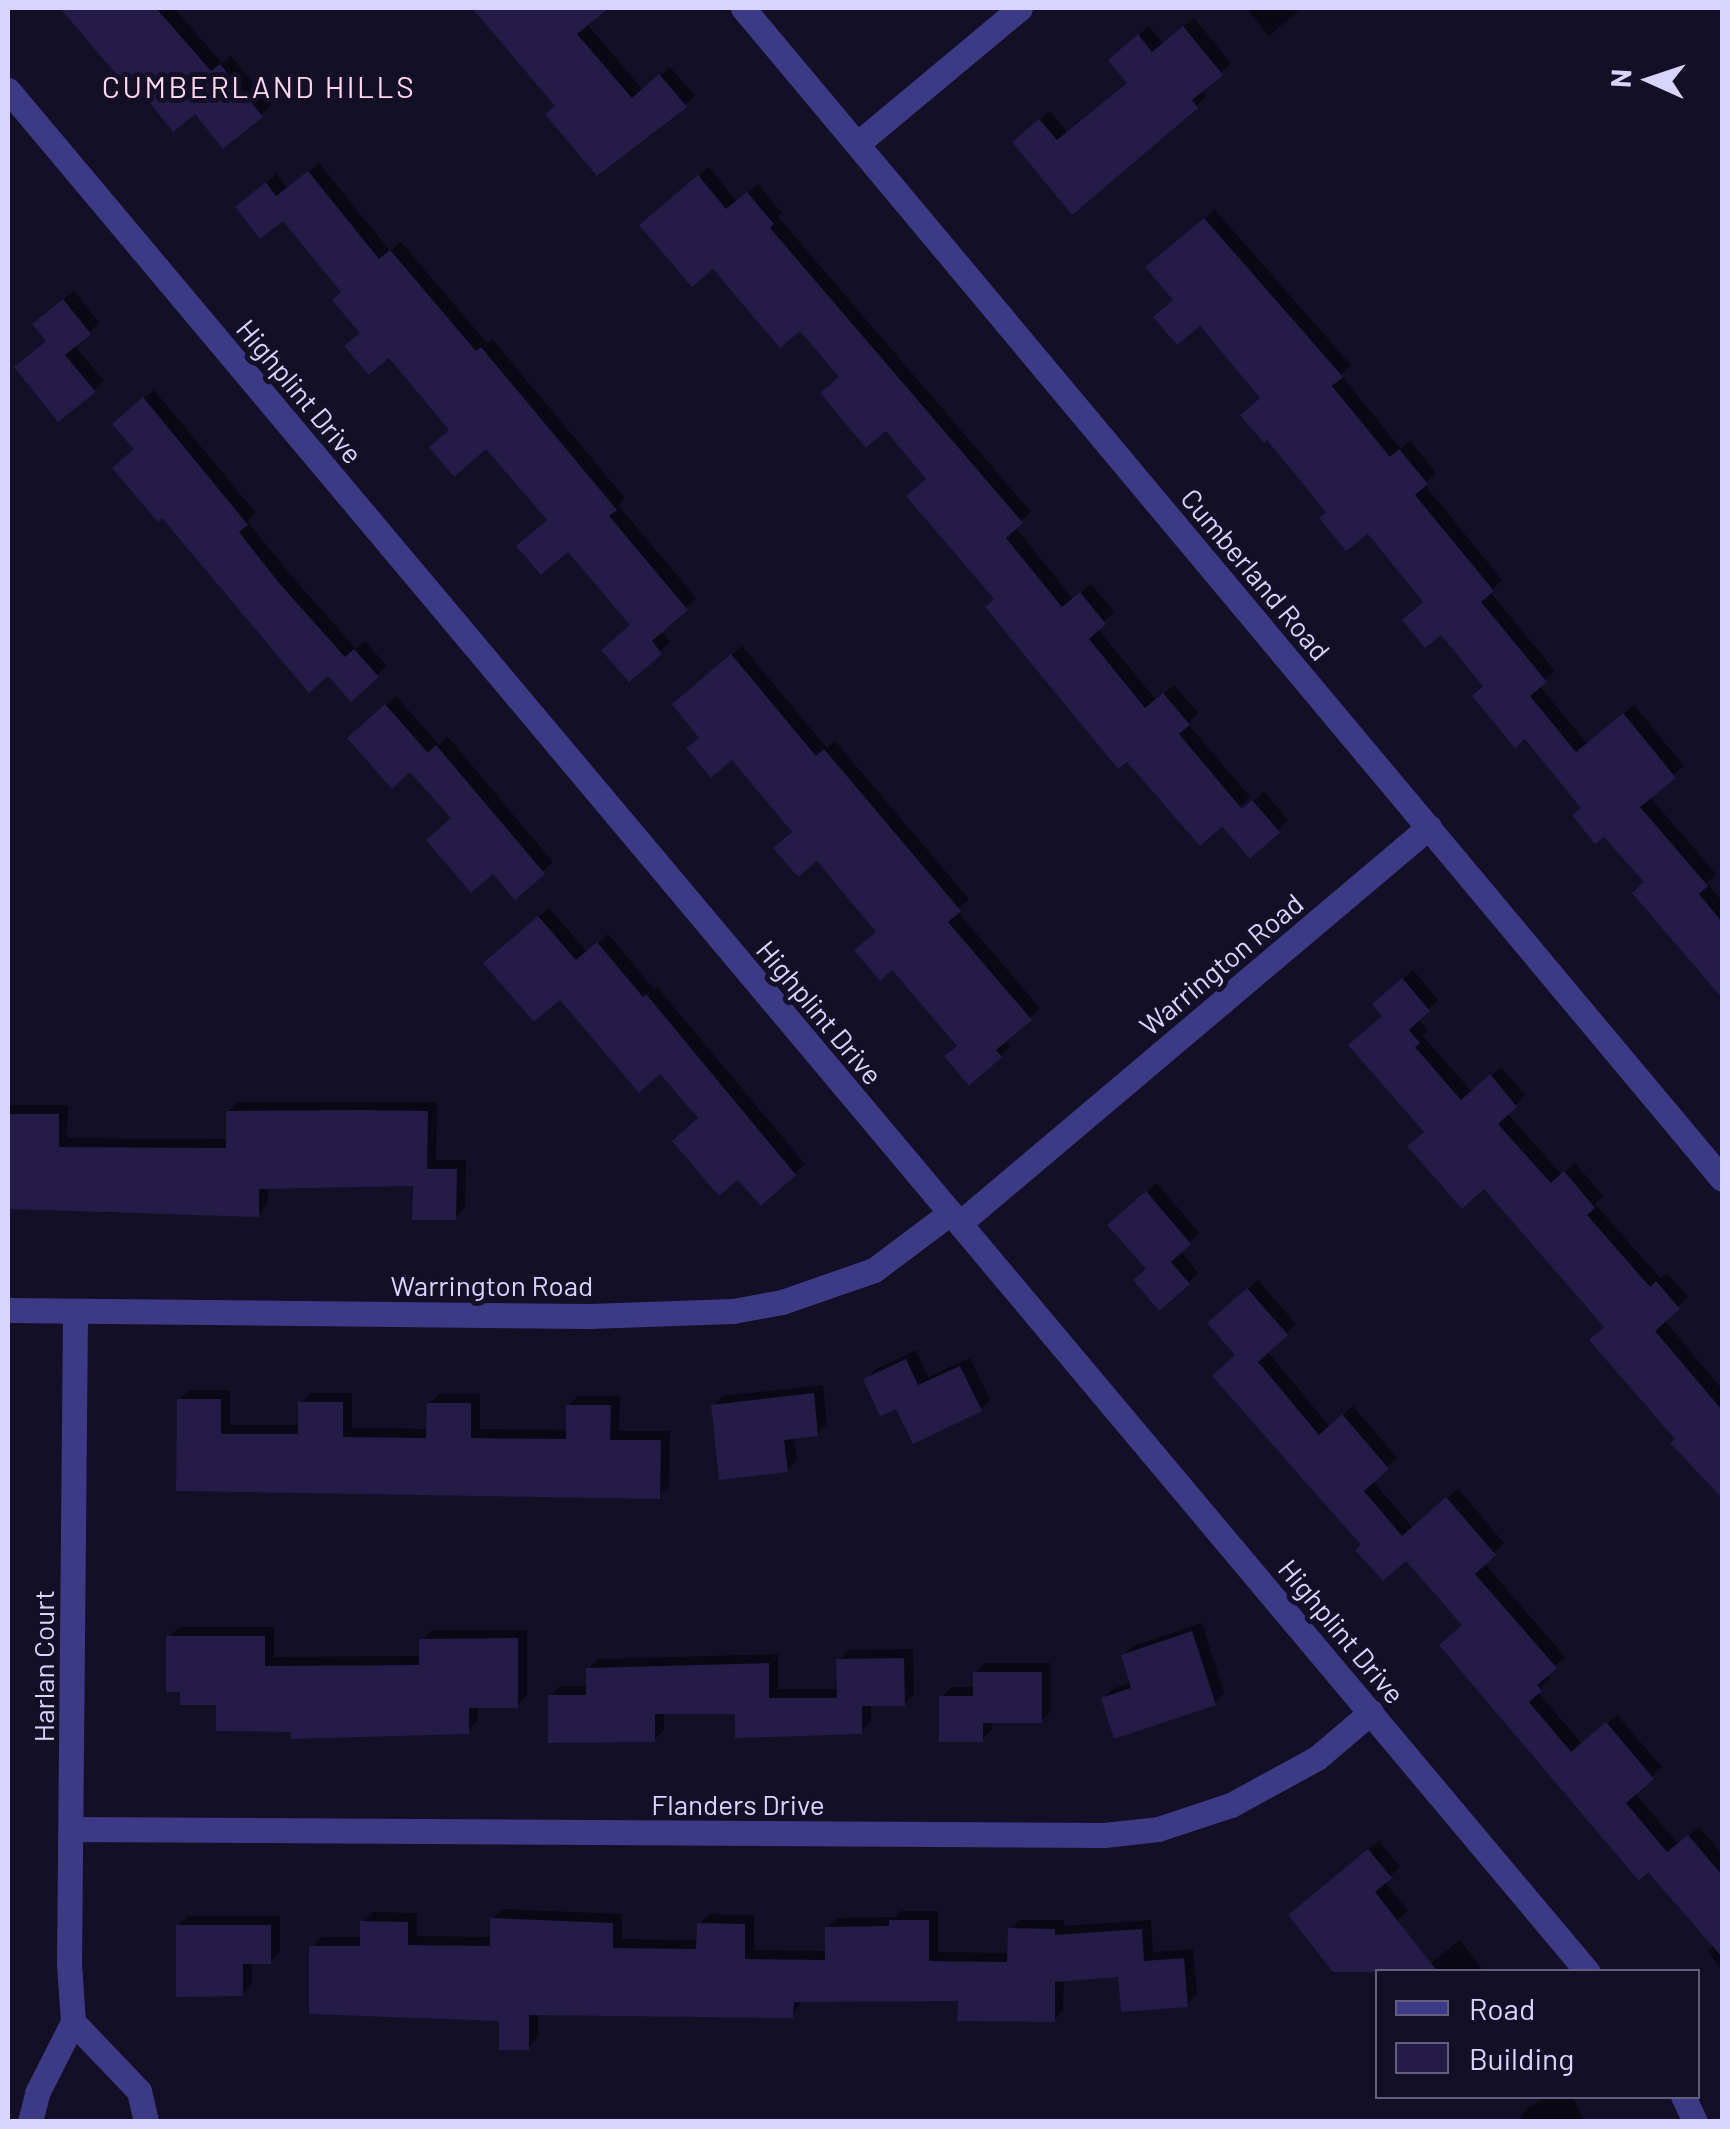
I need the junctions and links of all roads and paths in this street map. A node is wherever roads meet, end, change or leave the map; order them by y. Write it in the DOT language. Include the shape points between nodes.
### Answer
graph roads {
  1 [pos="743,8"];
  2 [pos="1020,8"];
  3 [pos="8,90"];
  4 [pos="858,144"];
  5 [pos="1428,827"];
  6 [pos="1722,1180"];
  7 [pos="955,1218"];
  8 [pos="8,1310"];
  9 [pos="75,1311"];
  10 [pos="1371,1712"];
  11 [pos="72,1829"];
  12 [pos="1585,1969"];
  13 [pos="73,2022"];
  14 [pos="1684,2099"];
  15 [pos="30,2122"];
  16 [pos="146,2122"];
  17 [pos="1695,2122"];
  1 -- 4 [label="street, Cumberland Road"];
  2 -- 4 [label="street"];
  3 -- 7 [label="street, Highplint Drive"];
  4 -- 5 [label="street, Cumberland Road"];
  5 -- 6 [label="street, Cumberland Road"];
  5 -- 7 [label="street, Warrington Road"];
  7 -- 9 [label="street, Warrington Road" via="874,1270 782,1302 732,1311"];
  7 -- 10 [label="street, Highplint Drive"];
  8 -- 9 [label="street, Warrington Road"];
  9 -- 11 [label="street, Harlan Court"];
  10 -- 11 [label="street, Flanders Drive" via="1316,1758 1232,1806 1158,1829 1104,1835"];
  10 -- 12 [label="street, Highplint Drive"];
  11 -- 13 [label="street, Harlan Court"];
  13 -- 15 [label="street" via="37,2093"];
  13 -- 16 [label="street" via="138,2091"];
  14 -- 17 [label="street"];
}
